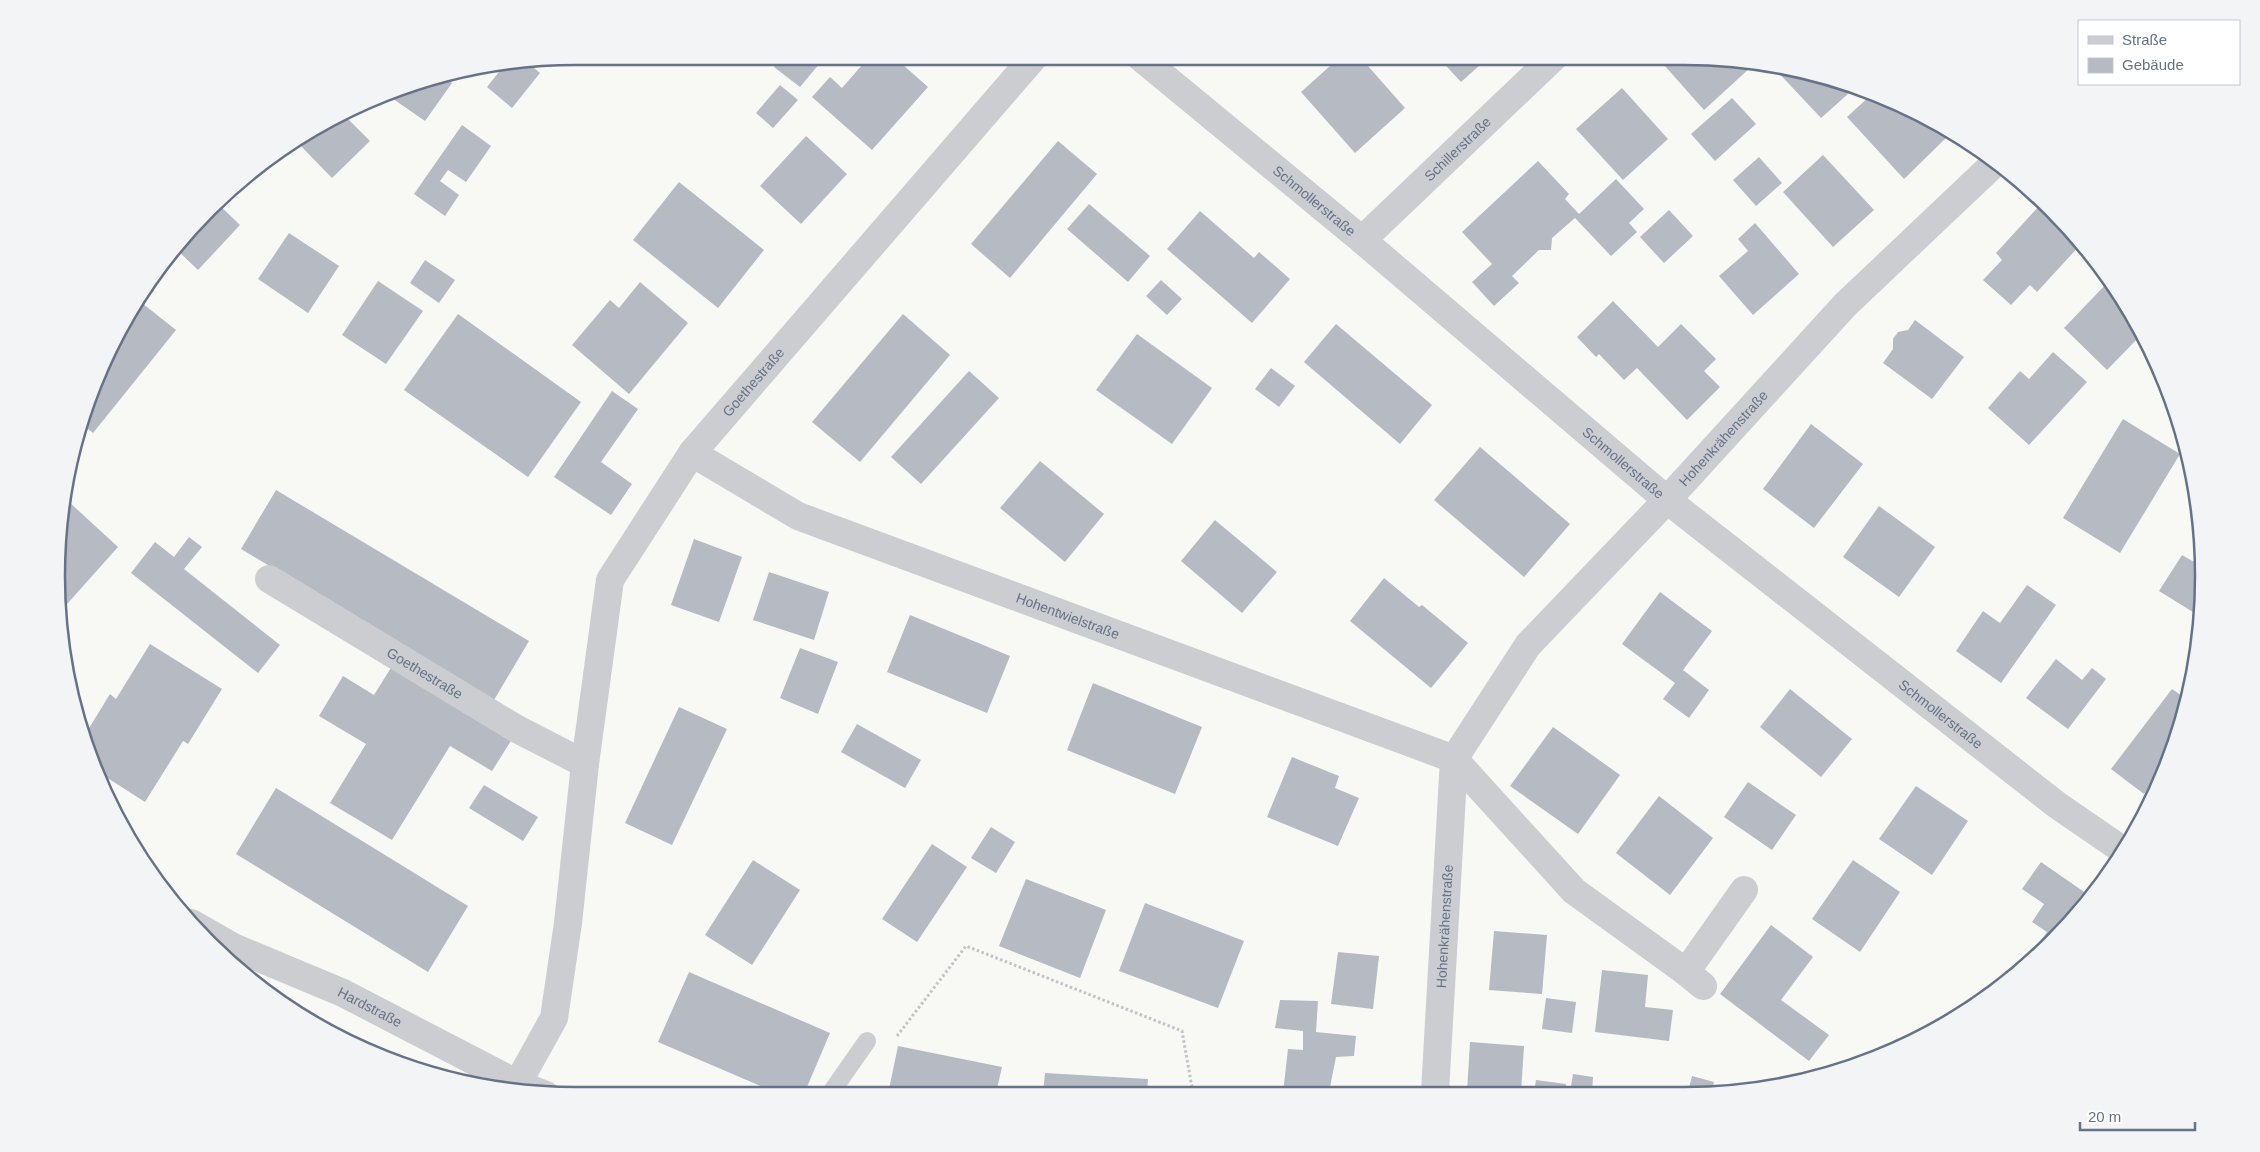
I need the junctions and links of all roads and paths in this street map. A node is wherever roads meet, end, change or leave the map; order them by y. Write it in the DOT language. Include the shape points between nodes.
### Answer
graph roads {
  1 [pos="1027,65"];
  2 [pos="1150,65"];
  3 [pos="1546,65"];
  4 [pos="1990,167"];
  5 [pos="1362,240"];
  6 [pos="692,453"];
  7 [pos="1667,500"];
  8 [pos="269,579"];
  9 [pos="1454,759"];
  10 [pos="585,764"];
  11 [pos="2118,847"];
  12 [pos="1744,890"];
  13 [pos="216,938"];
  14 [pos="894,1039"];
  15 [pos="867,1041"];
  16 [pos="509,1083"];
  17 [pos="518,1084"];
  18 [pos="835,1087"];
  19 [pos="1192,1087"];
  20 [pos="1435,1087"];
  1 -- 6 [label="street, Goethestraße"];
  2 -- 5 [label="street, Schmollerstraße"];
  3 -- 5 [label="street, Schillerstraße"];
  4 -- 7 [label="street, Hohenkrähenstraße" via="1845,306"];
  5 -- 7 [label="street, Schmollerstraße"];
  6 -- 9 [label="street, Hohentwielstraße" via="798,516"];
  6 -- 10 [label="street, Goethestraße" via="610,580"];
  7 -- 9 [label="street, Hohenkrähenstraße" via="1528,645"];
  7 -- 11 [label="street, Schmollerstraße" via="2056,805"];
  8 -- 10 [label="street, Goethestraße" via="517,729"];
  9 -- 12 [label="street" via="1574,891 1694,979"];
  9 -- 20 [label="street, Hohenkrähenstraße"];
  10 -- 17 [label="street, Goethestraße" via="554,1018"];
  13 -- 16 [label="street, Hardstraße" via="344,992"];
  14 -- 19 [label="path" via="966,946 1182,1031"];
  15 -- 18 [label="lane"];
}
